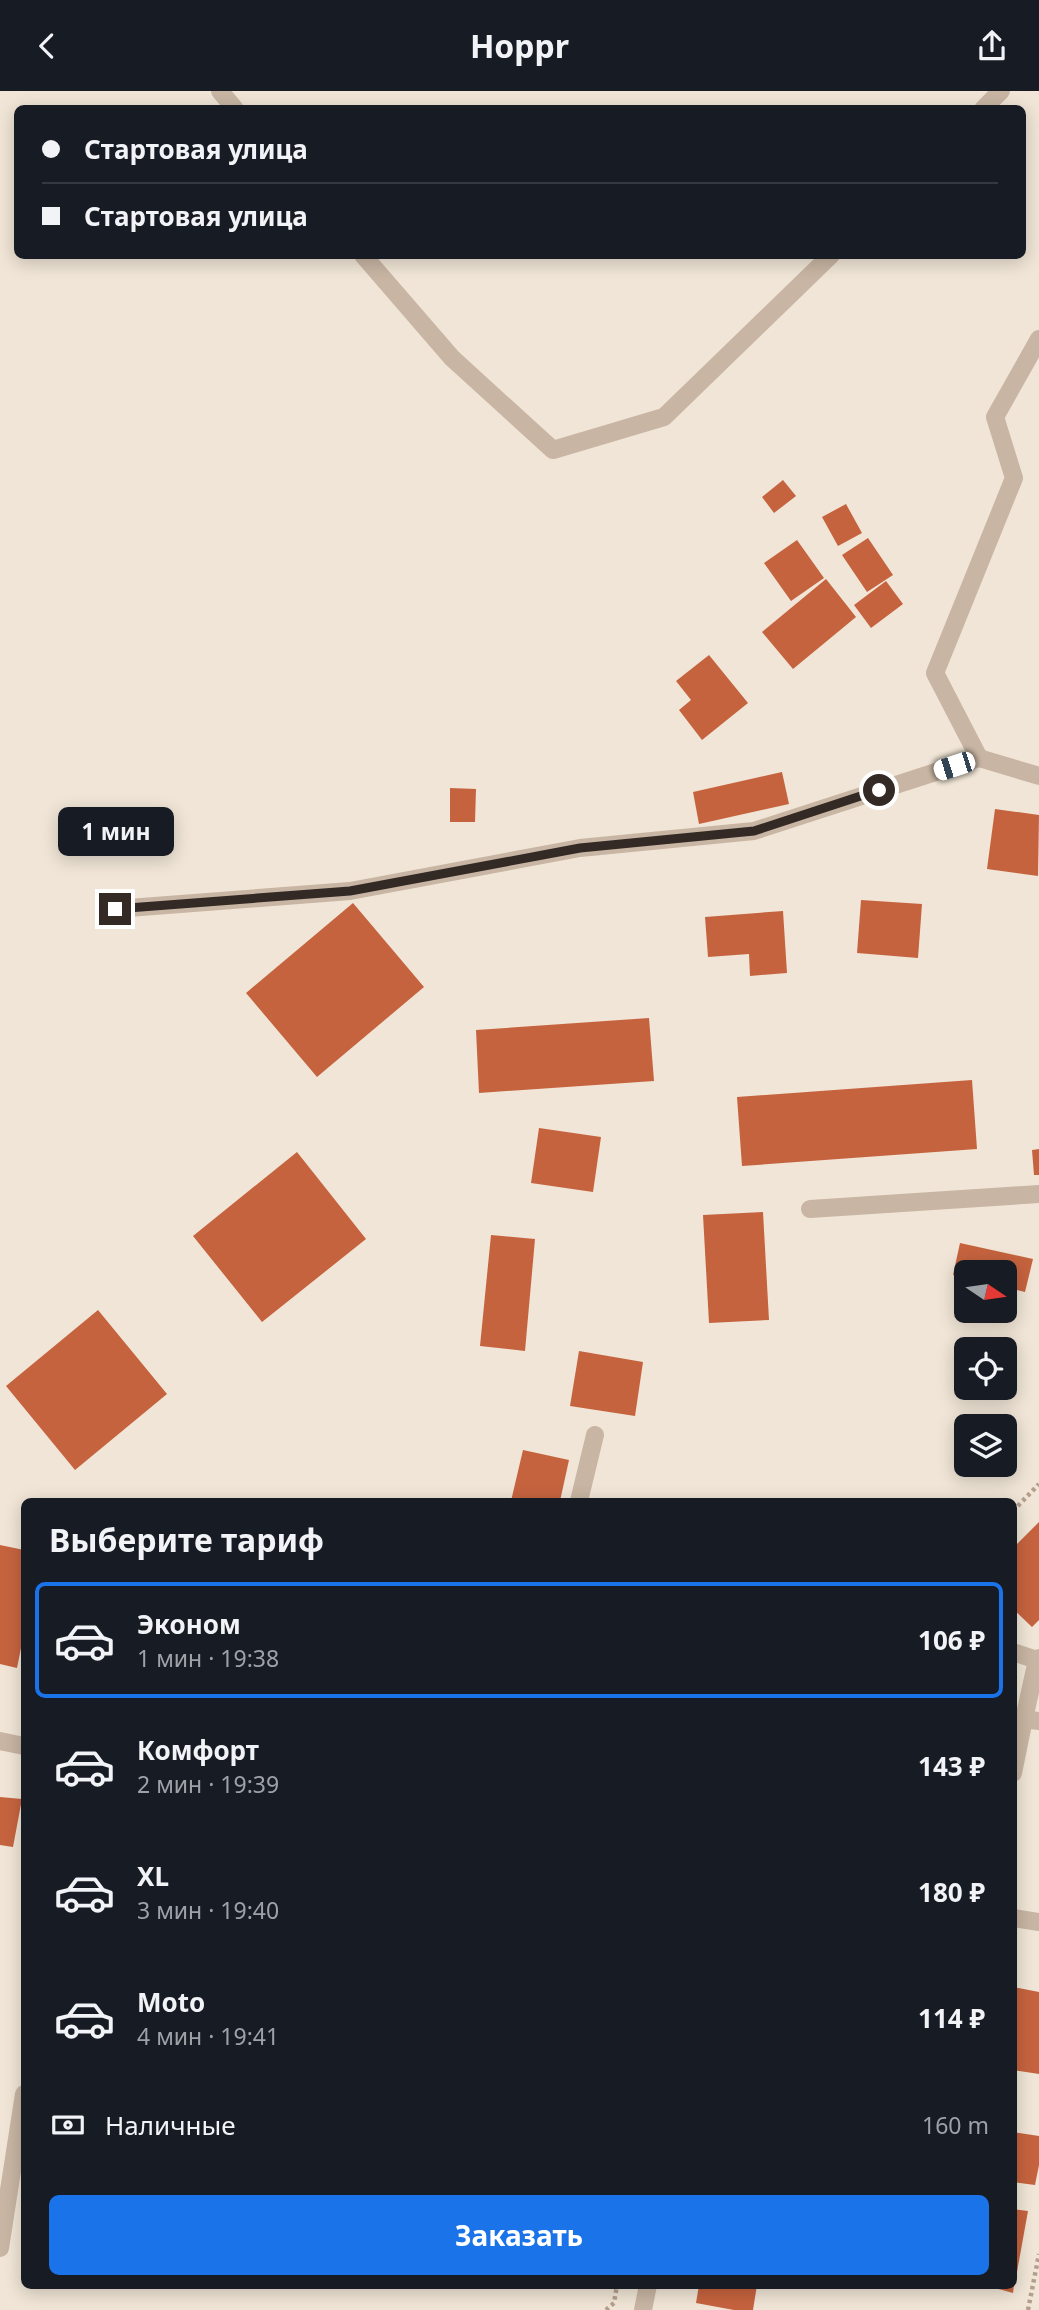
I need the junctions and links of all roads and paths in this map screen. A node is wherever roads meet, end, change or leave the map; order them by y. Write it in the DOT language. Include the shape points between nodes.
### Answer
graph roads {
  1 [pos="220,91"];
  2 [pos="1001,91"];
  3 [pos="232,105"];
  4 [pos="987,105"];
  5 [pos="366,259"];
  6 [pos="827,259"];
  7 [pos="1039,339"];
  8 [pos="979,758"];
  9 [pos="1039,776"];
  10 [pos="115,909"];
  11 [pos="1039,1194"];
  12 [pos="810,1209"];
  13 [pos="595,1435"];
  14 [pos="1039,1484"];
  15 [pos="580,1498"];
  16 [pos="1017,1507"];
  17 [pos="1017,1653"];
  18 [pos="1038,1659"];
  19 [pos="1032,1720"];
  20 [pos="0,1741"];
  21 [pos="21,1745"];
  22 [pos="1017,1762"];
  23 [pos="1017,1919"];
  24 [pos="1039,1922"];
  25 [pos="21,2113"];
  26 [pos="0,2248"];
  27 [pos="1039,2254"];
  28 [pos="616,2289"];
  29 [pos="647,2289"];
  30 [pos="606,2310"];
  31 [pos="643,2310"];
  32 [pos="1028,2310"];
  1 -- 3 [label="street"];
  2 -- 4 [label="street"];
  5 -- 6 [label="street" via="452,358 553,450 664,417"];
  7 -- 8 [label="street" via="995,417 1014,478 935,673"];
  8 -- 9 [label="street"];
  8 -- 10 [label="street" via="754,831 580,848 350,891"];
  11 -- 12 [label="street"];
  13 -- 15 [label="street"];
  14 -- 16 [label="path"];
  17 -- 18 [label="street"];
  18 -- 19 [label="street"];
  19 -- 22 [label="street"];
  20 -- 21 [label="street"];
  23 -- 24 [label="street"];
  25 -- 26 [label="street"];
  27 -- 32 [label="path"];
  28 -- 30 [label="path" via="614,2303"];
  29 -- 31 [label="street"];
}
